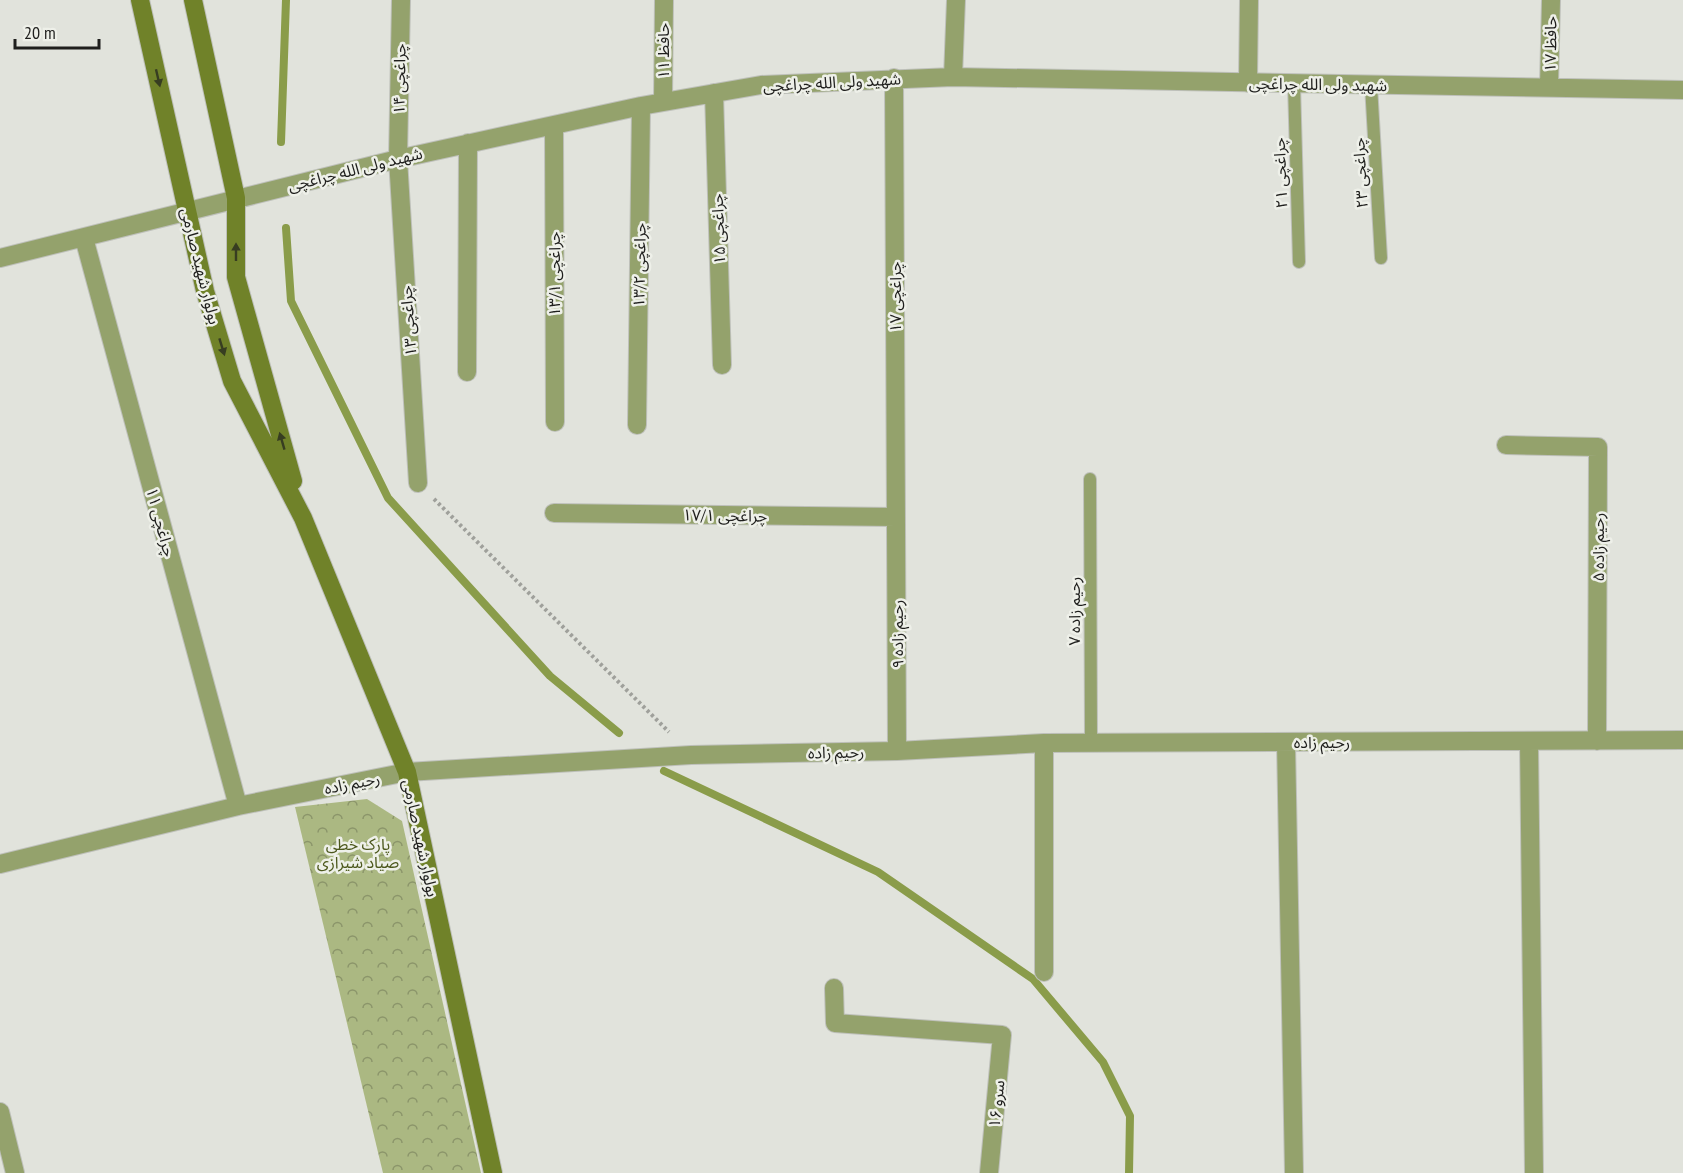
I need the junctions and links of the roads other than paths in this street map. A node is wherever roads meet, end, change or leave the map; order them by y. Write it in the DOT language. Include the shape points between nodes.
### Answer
graph roads {
  1 [pos="141,0"];
  2 [pos="193,0"];
  3 [pos="400,0"];
  4 [pos="664,0"];
  5 [pos="956,0"];
  6 [pos="1249,0"];
  7 [pos="1551,0"];
  8 [pos="953,77"];
  9 [pos="894,78"];
  10 [pos="1248,83"];
  11 [pos="1294,84"];
  12 [pos="1371,85"];
  13 [pos="1549,87"];
  14 [pos="1683,90"];
  15 [pos="714,93"];
  16 [pos="663,102"];
  17 [pos="641,106"];
  18 [pos="554,125"];
  19 [pos="468,143"];
  20 [pos="398,159"];
  21 [pos="236,198"];
  22 [pos="187,209"];
  23 [pos="84,238"];
  24 [pos="0,258"];
  25 [pos="1381,258"];
  26 [pos="1299,262"];
  27 [pos="722,365"];
  28 [pos="466,372"];
  29 [pos="555,422"];
  30 [pos="637,424"];
  31 [pos="1506,445"];
  32 [pos="1090,478"];
  33 [pos="418,483"];
  34 [pos="554,513"];
  35 [pos="896,517"];
  36 [pos="303,518"];
  37 [pos="1683,740"];
  38 [pos="1529,741"];
  39 [pos="1597,741"];
  40 [pos="1286,742"];
  41 [pos="1044,743"];
  42 [pos="1091,743"];
  43 [pos="897,751"];
  44 [pos="407,772"];
  45 [pos="238,806"];
  46 [pos="0,864"];
  47 [pos="1044,972"];
  48 [pos="834,988"];
  49 [pos="0,1112"];
  50 [pos="15,1173"];
  51 [pos="493,1173"];
  52 [pos="989,1173"];
  53 [pos="1294,1173"];
  54 [pos="1534,1173"];
  1 -- 22 [label="main road, بولوار شهید صارمی, one-way"];
  2 -- 21 [label="main road, بولوار شهید صارمی"];
  3 -- 20 [label="street, چراغچی ۱۴"];
  4 -- 16 [label="street, حافظ ۱۱"];
  5 -- 8 [label="street"];
  6 -- 10 [label="street"];
  7 -- 13 [label="street, حافظ ۱۷"];
  8 -- 9 [label="street, شهید ولی الله چراغچی"];
  8 -- 10 [label="street, شهید ولی الله چراغچی"];
  9 -- 15 [label="street, شهید ولی الله چراغچی" via="761,84"];
  9 -- 35 [label="street, چراغچی ۱۷"];
  10 -- 11 [label="street, شهید ولی الله چراغچی"];
  11 -- 12 [label="street, شهید ولی الله چراغچی"];
  11 -- 26 [label="lane, چراغچی ۲۱"];
  12 -- 13 [label="street, شهید ولی الله چراغچی"];
  12 -- 25 [label="lane, چراغچی ۲۳"];
  13 -- 14 [label="street, شهید ولی الله چراغچی"];
  15 -- 16 [label="street, شهید ولی الله چراغچی"];
  15 -- 27 [label="street, چراغچی ۱۵"];
  16 -- 17 [label="street, شهید ولی الله چراغچی"];
  17 -- 18 [label="street, شهید ولی الله چراغچی"];
  17 -- 30 [label="street, چراغچی ۱۳/۲"];
  18 -- 19 [label="street, شهید ولی الله چراغچی"];
  18 -- 29 [label="street, چراغچی ۱۳/۱"];
  19 -- 20 [label="street, شهید ولی الله چراغچی"];
  19 -- 28 [label="street"];
  20 -- 21 [label="street, شهید ولی الله چراغچی"];
  20 -- 33 [label="street, چراغچی ۱۳"];
  21 -- 22 [label="street, شهید ولی الله چراغچی"];
  36 -- 21 [label="main road, بولوار شهید صارمی, one-way" via="236,277"];
  22 -- 23 [label="street, شهید ولی الله چراغچی"];
  22 -- 36 [label="main road, بولوار شهید صارمی, one-way" via="205,291 232,381"];
  23 -- 24 [label="street, شهید ولی الله چراغچی"];
  23 -- 45 [label="street, چراغچی ۱۱"];
  31 -- 39 [label="street, رحیم زاده ۵" via="1598,447"];
  32 -- 42 [label="lane, رحیم زاده ۷"];
  34 -- 35 [label="street, چراغچی ۱۷/۱"];
  35 -- 43 [label="street, رحیم زاده ۹"];
  36 -- 44 [label="main road, بولوار شهید صارمی"];
  37 -- 39 [label="street, رحیم زاده"];
  38 -- 39 [label="street, رحیم زاده"];
  38 -- 40 [label="street, رحیم زاده"];
  38 -- 54 [label="street"];
  40 -- 42 [label="street, رحیم زاده"];
  40 -- 53 [label="street"];
  41 -- 42 [label="street, رحیم زاده"];
  41 -- 43 [label="street, رحیم زاده"];
  41 -- 47 [label="street"];
  43 -- 44 [label="street, رحیم زاده" via="691,754"];
  44 -- 45 [label="street, رحیم زاده"];
  44 -- 51 [label="main road, بولوار شهید صارمی"];
  45 -- 46 [label="street, رحیم زاده"];
  48 -- 52 [label="street, سرو ۱۶" via="836,1023 1002,1035"];
  49 -- 50 [label="street"];
}
